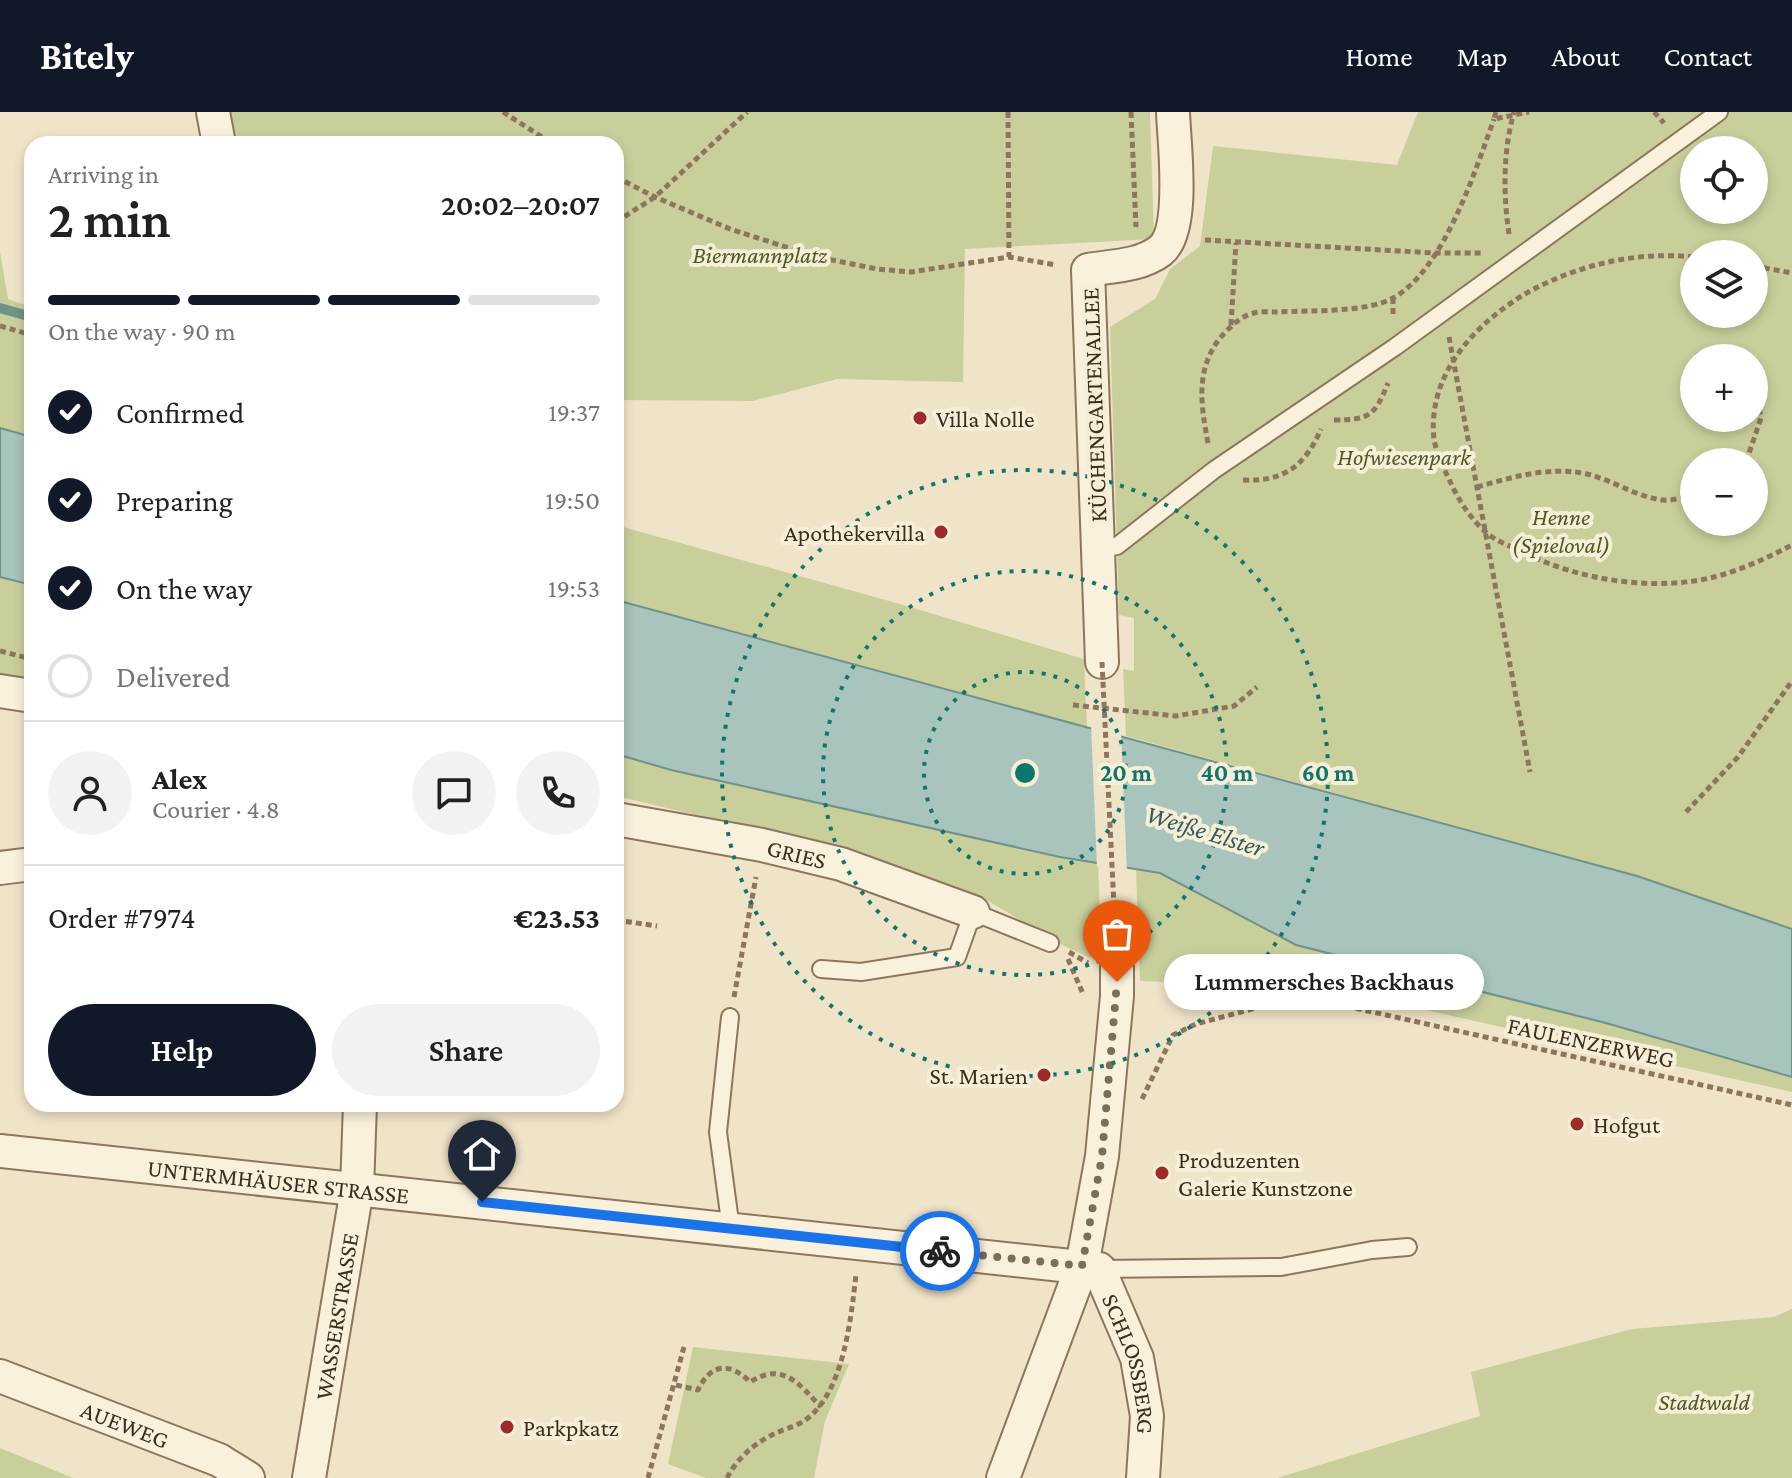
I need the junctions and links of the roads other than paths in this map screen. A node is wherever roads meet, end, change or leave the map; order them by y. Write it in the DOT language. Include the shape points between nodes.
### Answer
graph roads {
  1 [pos="213,112"];
  2 [pos="1173,112"];
  3 [pos="1719,112"];
  4 [pos="218,136"];
  5 [pos="1100,549"];
  6 [pos="1102,662"];
  7 [pos="0,691"];
  8 [pos="24,695"];
  9 [pos="624,820"];
  10 [pos="24,865"];
  11 [pos="0,868"];
  12 [pos="973,912"];
  13 [pos="1050,943"];
  14 [pos="1117,967"];
  15 [pos="821,969"];
  16 [pos="730,1017"];
  17 [pos="360,1112"];
  18 [pos="0,1151"];
  19 [pos="357,1189"];
  20 [pos="731,1229"];
  21 [pos="1408,1247"];
  22 [pos="1090,1268"];
  23 [pos="0,1376"];
  24 [pos="248,1478"];
  25 [pos="309,1478"];
  26 [pos="1003,1478"];
  27 [pos="1143,1478"];
  1 -- 4 [label="street"];
  2 -- 5 [label="street, KÜCHENGARTENALLEE" via="1177,202 1162,250 1138,262 1088,270"];
  3 -- 5 [label="lane" via="1395,347 1214,470 1117,546"];
  5 -- 6 [label="street, KÜCHENGARTENALLEE"];
  7 -- 8 [label="street"];
  9 -- 12 [label="street, GRIES" via="841,864"];
  10 -- 11 [label="street"];
  12 -- 13 [label="lane, GRIES"];
  12 -- 15 [label="lane" via="957,957 861,972"];
  14 -- 22 [label="street"];
  16 -- 20 [label="lane" via="718,1132"];
  17 -- 19 [label="street, WASSERSTRASSE"];
  18 -- 19 [label="street, UNTERMHÄUSER STRASSE"];
  19 -- 20 [label="street, UNTERMHÄUSER STRASSE"];
  19 -- 25 [label="street, WASSERSTRASSE"];
  20 -- 22 [label="street, UNTERMHÄUSER STRASSE"];
  21 -- 22 [label="lane" via="1281,1267"];
  22 -- 26 [label="street"];
  22 -- 27 [label="street, SCHLOSSBERG" via="1137,1358 1147,1416"];
  23 -- 24 [label="street, AUEWEG" via="219,1460"];
}
